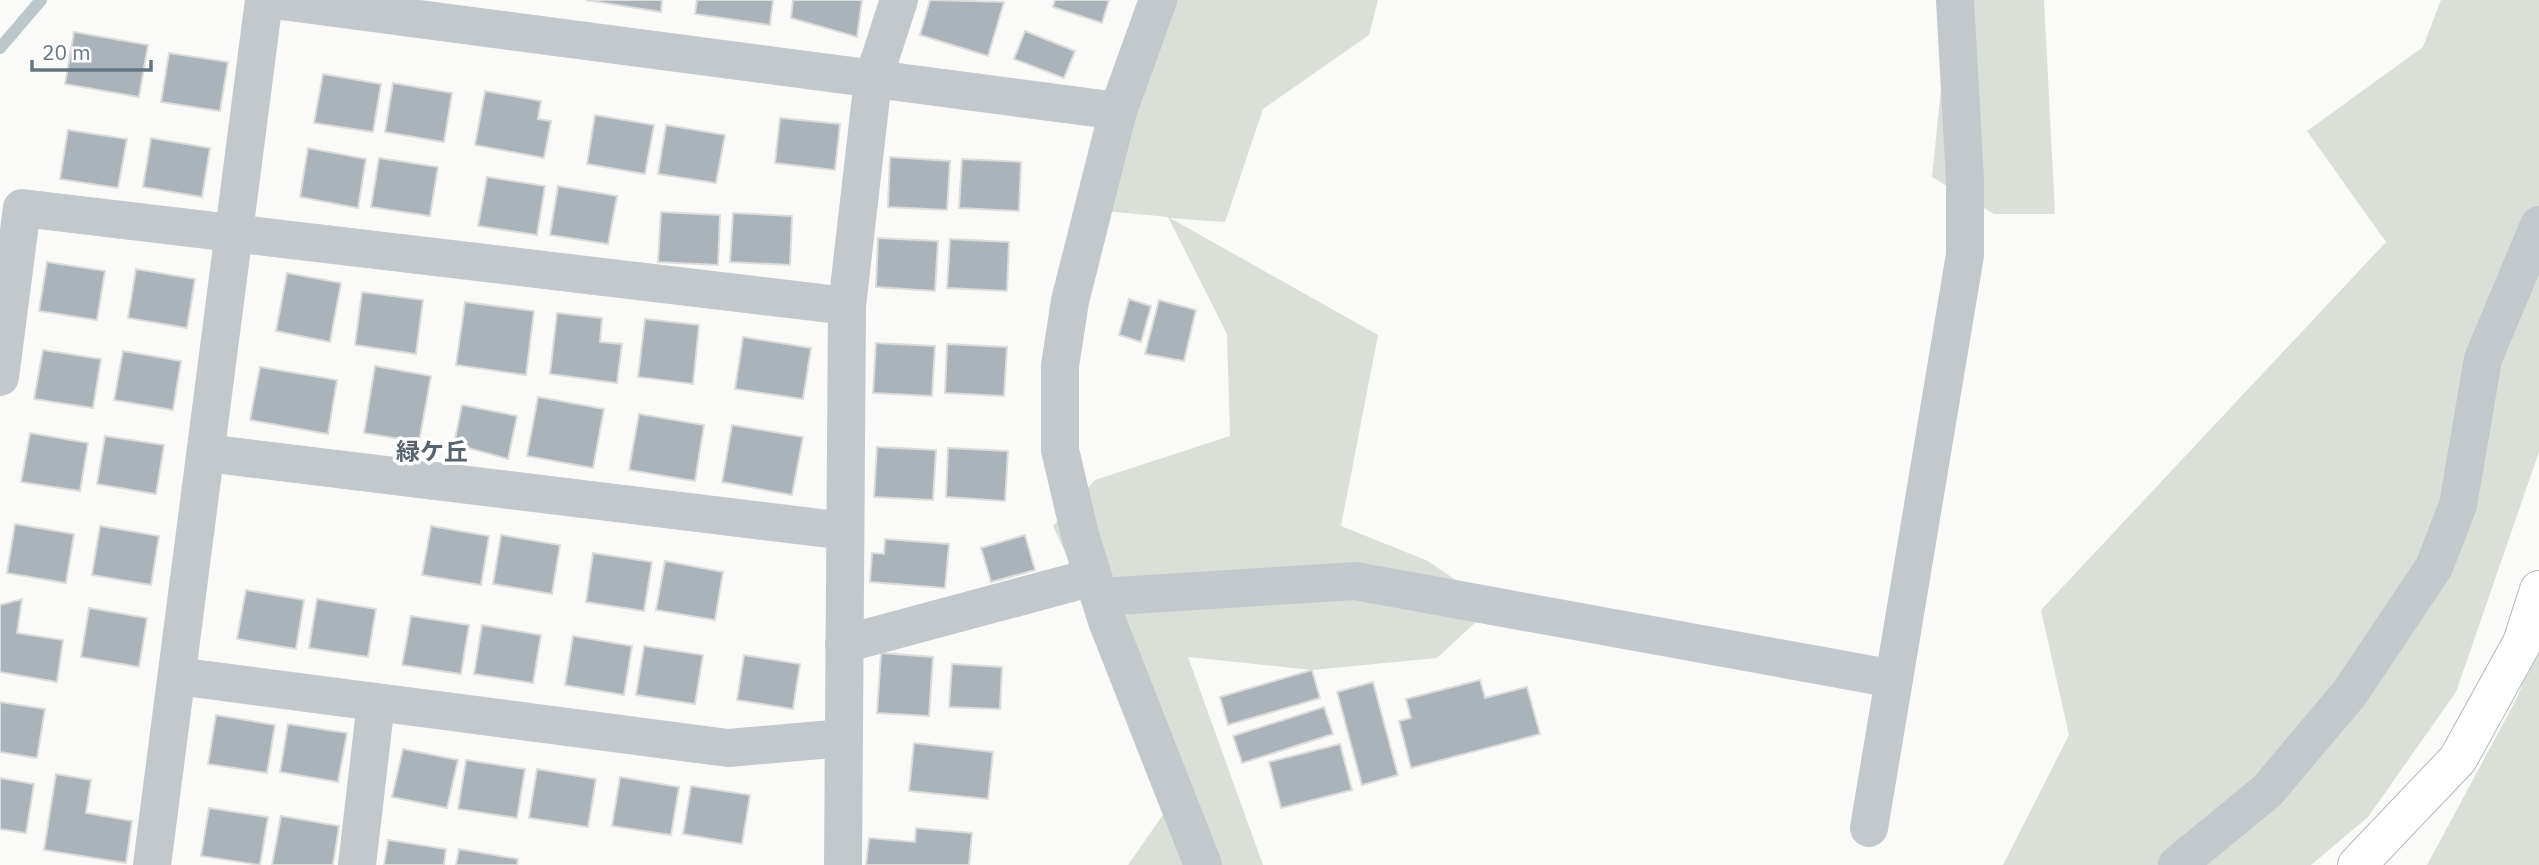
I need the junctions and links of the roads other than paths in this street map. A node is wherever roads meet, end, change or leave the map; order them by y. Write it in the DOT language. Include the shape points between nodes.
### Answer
graph roads {
  1 [pos="264,0"];
  2 [pos="274,0"];
  3 [pos="899,0"];
  4 [pos="1158,0"];
  5 [pos="1955,0"];
  6 [pos="873,80"];
  7 [pos="1118,111"];
  8 [pos="2539,225"];
  9 [pos="234,233"];
  10 [pos="847,306"];
  11 [pos="0,377"];
  12 [pos="206,453"];
  13 [pos="845,531"];
  14 [pos="1097,587"];
  15 [pos="2539,590"];
  16 [pos="844,644"];
  17 [pos="177,676"];
  18 [pos="1894,679"];
  19 [pos="376,702"];
  20 [pos="844,738"];
  21 [pos="1869,828"];
  22 [pos="152,865"];
  23 [pos="357,865"];
  24 [pos="843,865"];
  25 [pos="1203,865"];
  26 [pos="2177,865"];
  27 [pos="2357,865"];
  1 -- 9 [label="street"];
  2 -- 6 [label="street"];
  3 -- 6 [label="street"];
  4 -- 7 [label="street"];
  5 -- 18 [label="street" via="1965,255"];
  6 -- 7 [label="street"];
  6 -- 10 [label="street"];
  7 -- 14 [label="street" via="1070,301 1060,366 1060,450"];
  8 -- 26 [label="street" via="2483,359 2458,505 2434,567 2349,694 2267,790"];
  9 -- 10 [label="street"];
  9 -- 11 [label="street" via="22,208"];
  9 -- 12 [label="street"];
  10 -- 13 [label="street"];
  12 -- 13 [label="street"];
  12 -- 17 [label="street"];
  13 -- 16 [label="street"];
  14 -- 16 [label="street"];
  14 -- 18 [label="street" via="1355,581"];
  14 -- 25 [label="street"];
  15 -- 27 [label="highway" via="2522,643 2458,760"];
  16 -- 20 [label="street"];
  17 -- 19 [label="street"];
  17 -- 22 [label="street"];
  18 -- 21 [label="street"];
  19 -- 20 [label="street" via="728,748"];
  19 -- 23 [label="street"];
  20 -- 24 [label="street"];
}
